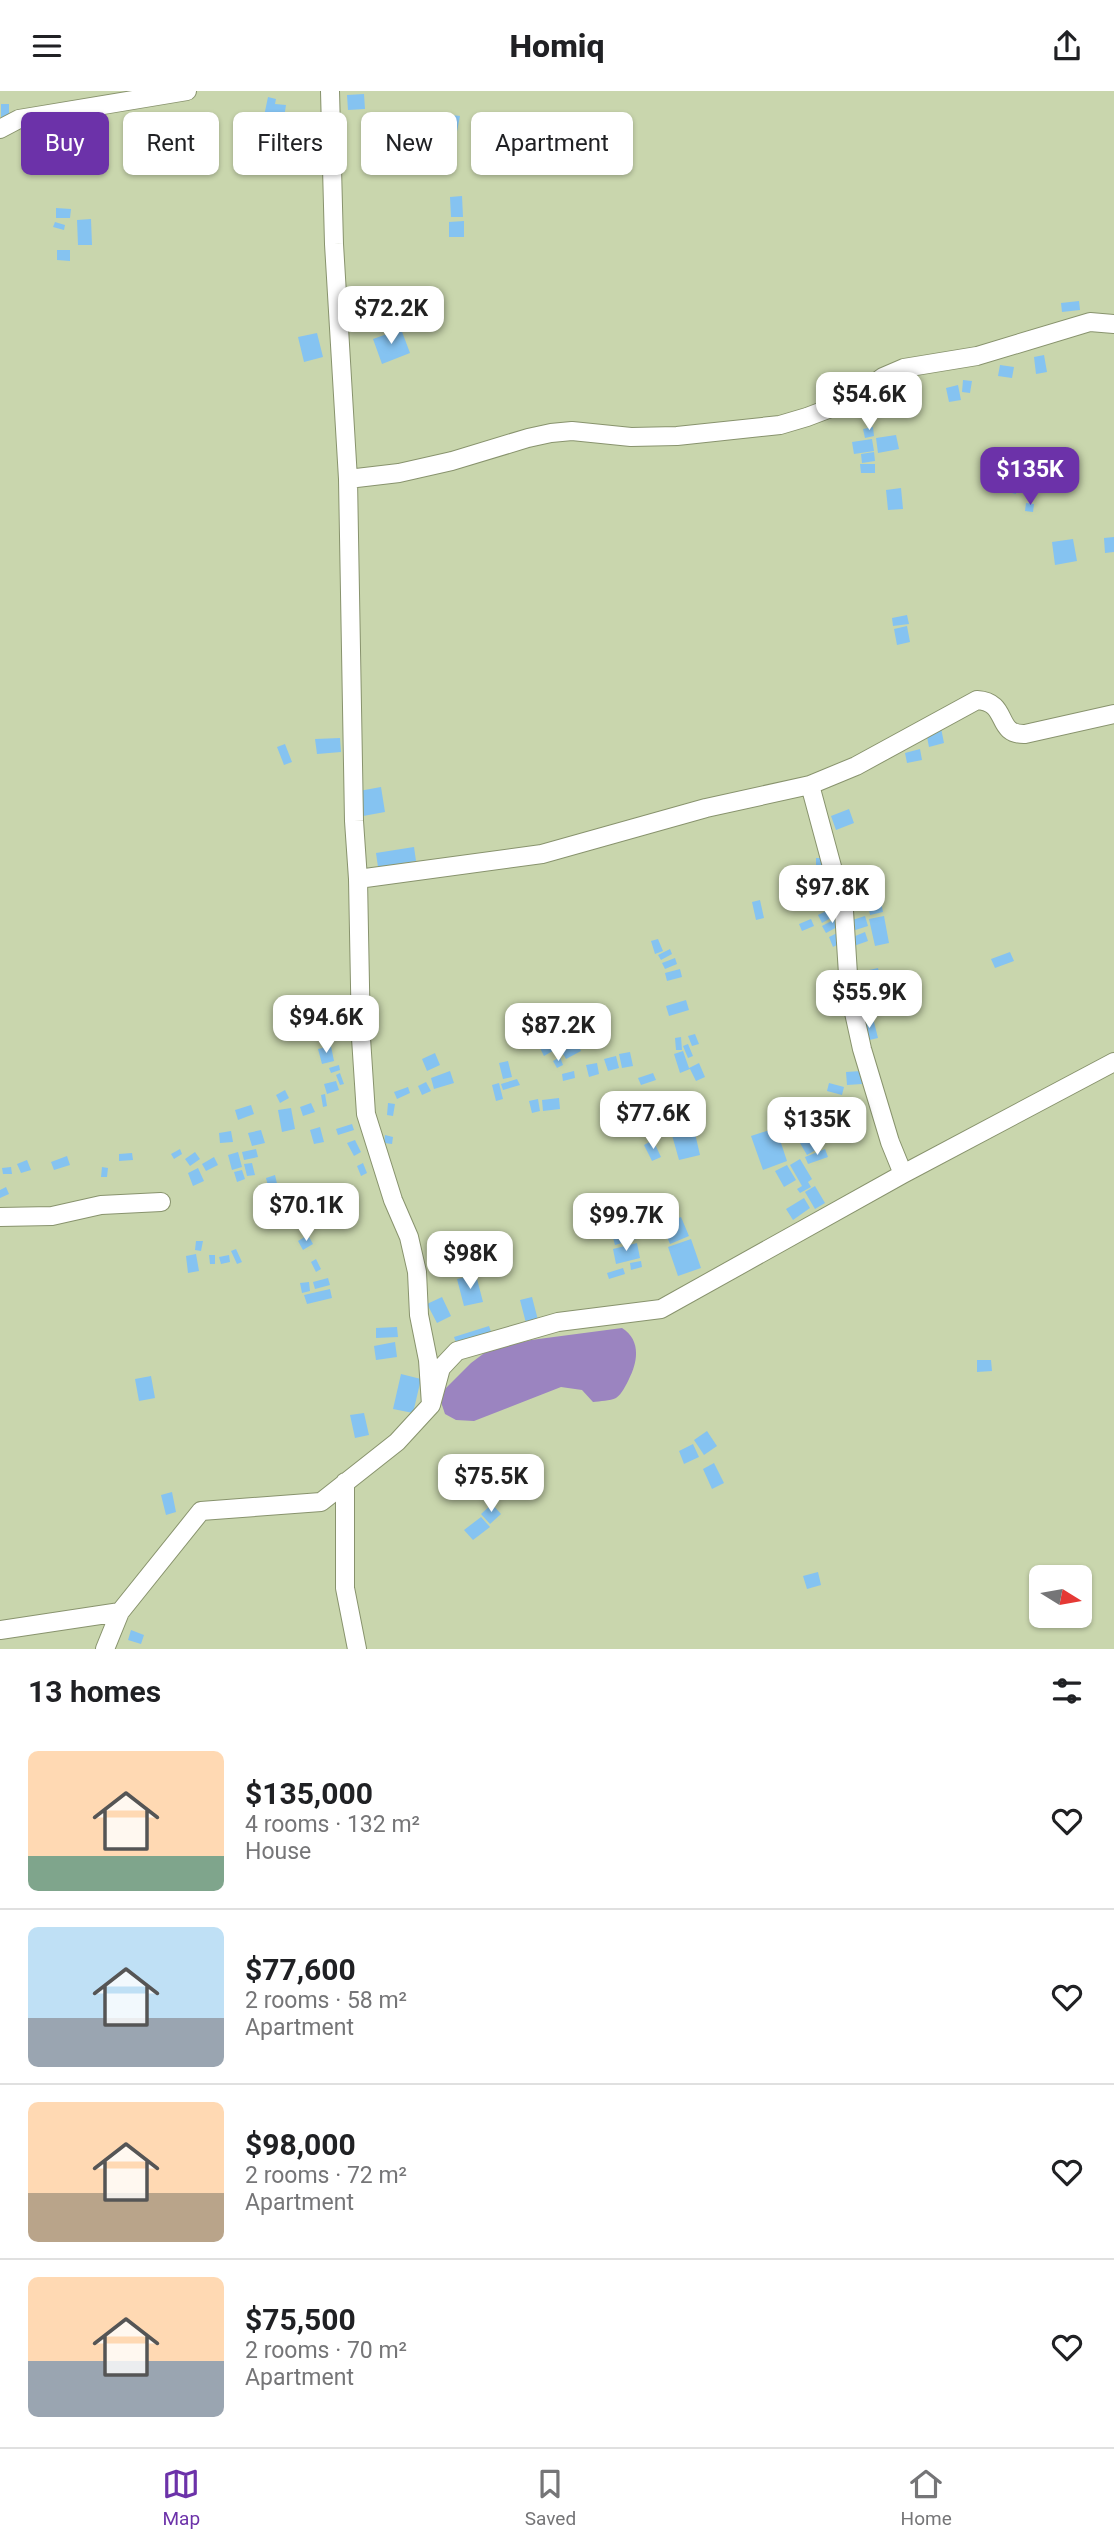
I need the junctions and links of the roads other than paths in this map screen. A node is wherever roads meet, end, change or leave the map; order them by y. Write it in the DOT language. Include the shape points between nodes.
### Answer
graph roads {
  1 [pos="187,91"];
  2 [pos="330,91"];
  3 [pos="0,129"];
  4 [pos="1114,324"];
  5 [pos="348,479"];
  6 [pos="1114,714"];
  7 [pos="810,785"];
  8 [pos="358,879"];
  9 [pos="1114,1062"];
  10 [pos="903,1174"];
  11 [pos="161,1202"];
  12 [pos="0,1217"];
  13 [pos="432,1405"];
  14 [pos="345,1482"];
  15 [pos="120,1612"];
  16 [pos="0,1630"];
  17 [pos="105,1649"];
  18 [pos="357,1649"];
  1 -- 3 [label="street" via="19,119"];
  2 -- 5 [label="street"];
  4 -- 5 [label="street" via="1090,322 977,356 904,368 860,394 780,425 677,436 551,433 452,461"];
  5 -- 8 [label="street"];
  6 -- 7 [label="street" via="1016,734 1005,726 997,706 977,700 856,766"];
  7 -- 8 [label="street" via="706,808 542,855"];
  7 -- 10 [label="street" via="844,911 849,990 862,1049"];
  8 -- 13 [label="street" via="366,1114 417,1272"];
  9 -- 10 [label="street"];
  10 -- 13 [label="street" via="661,1310 558,1322 457,1351 442,1367"];
  11 -- 12 [label="street" via="101,1205 52,1216"];
  13 -- 14 [label="street" via="397,1442"];
  14 -- 15 [label="street" via="321,1502 201,1511"];
  14 -- 18 [label="street" via="345,1588"];
  15 -- 16 [label="street"];
  15 -- 17 [label="street"];
}
